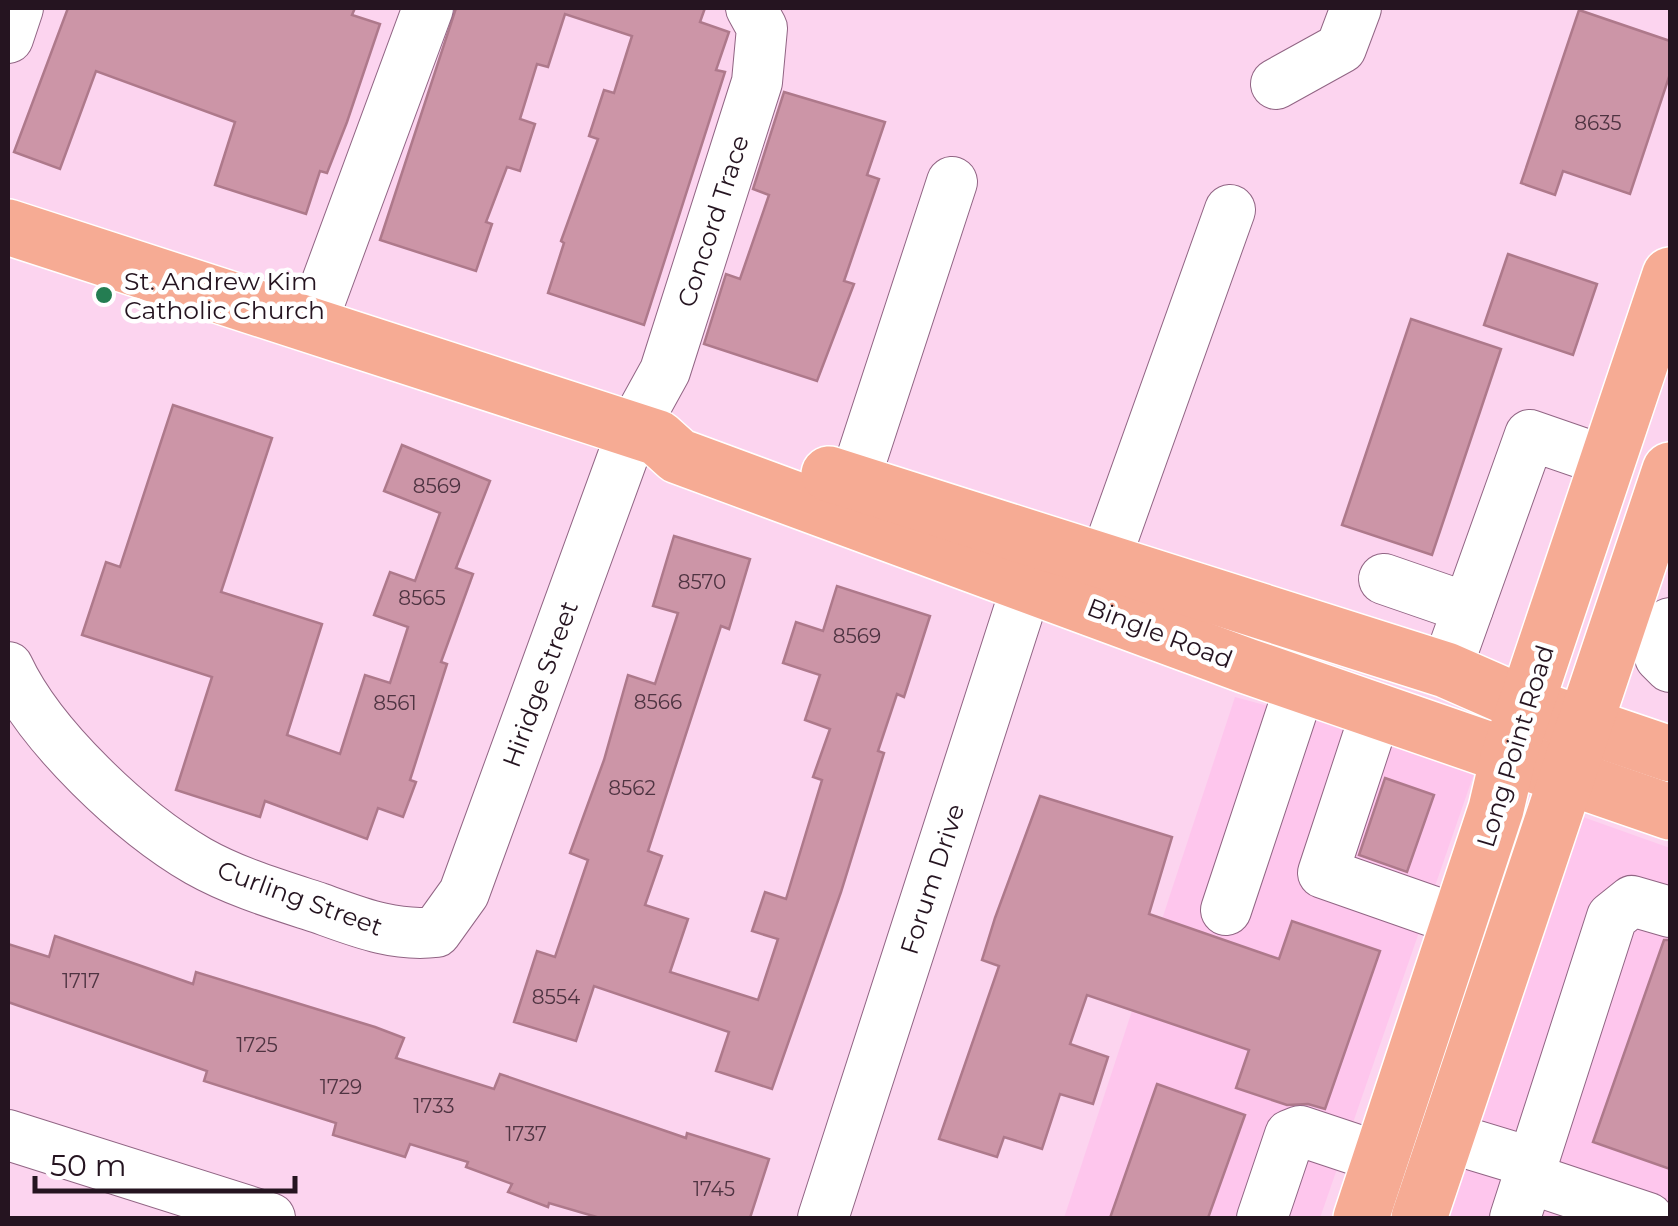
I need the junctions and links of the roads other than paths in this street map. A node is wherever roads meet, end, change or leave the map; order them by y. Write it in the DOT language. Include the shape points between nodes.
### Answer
graph roads {
  1 [pos="18,8"];
  2 [pos="428,8"];
  3 [pos="751,8"];
  4 [pos="1356,8"];
  5 [pos="8,38"];
  6 [pos="1276,84"];
  7 [pos="952,182"];
  8 [pos="1230,210"];
  9 [pos="8,226"];
  10 [pos="1670,275"];
  11 [pos="312,325"];
  12 [pos="1661,336"];
  13 [pos="646,433"];
  14 [pos="1608,462"];
  15 [pos="854,482"];
  16 [pos="1668,487"];
  17 [pos="1105,560"];
  18 [pos="1034,561"];
  19 [pos="1656,565"];
  20 [pos="1384,578"];
  21 [pos="1468,608"];
  22 [pos="1670,623"];
  23 [pos="1670,667"];
  24 [pos="8,668"];
  25 [pos="1446,670"];
  26 [pos="1301,684"];
  27 [pos="1526,705"];
  28 [pos="1377,708"];
  29 [pos="1584,724"];
  30 [pos="1670,754"];
  31 [pos="1508,758"];
  32 [pos="1568,778"];
  33 [pos="1670,812"];
  34 [pos="1226,910"];
  35 [pos="1670,912"];
  36 [pos="1460,921"];
  37 [pos="436,932"];
  38 [pos="8,1135"];
  39 [pos="1446,1137"];
  40 [pos="1381,1158"];
  41 [pos="1525,1187"];
  42 [pos="270,1218"];
  43 [pos="822,1218"];
  44 [pos="1262,1218"];
  45 [pos="1361,1218"];
  46 [pos="1419,1218"];
  47 [pos="1648,1218"];
  1 -- 5 [label="street"];
  2 -- 11 [label="street"];
  3 -- 13 [label="street, Concord Trace" via="762,28 757,82"];
  4 -- 6 [label="street" via="1341,48"];
  7 -- 15 [label="street"];
  8 -- 17 [label="street"];
  9 -- 11 [label="main road, Bingle Road"];
  10 -- 12 [label="main road, Long Point Road"];
  11 -- 13 [label="main road, Bingle Road"];
  12 -- 14 [label="main road, Long Point Road"];
  13 -- 15 [label="main road, Bingle Road" via="685,431"];
  13 -- 18 [label="main road, Bingle Road" via="678,456"];
  13 -- 37 [label="street, Hiridge Street" via="464,893"];
  14 -- 21 [label="street" via="1530,435"];
  14 -- 27 [label="main road, Long Point Road"];
  15 -- 18 [label="main road, Bingle Road"];
  16 -- 19 [label="main road"];
  17 -- 18 [label="main road, Bingle Road"];
  17 -- 25 [label="main road, Bingle Road"];
  18 -- 26 [label="main road, Bingle Road"];
  18 -- 43 [label="street, Forum Drive"];
  19 -- 29 [label="main road"];
  20 -- 21 [label="street"];
  21 -- 25 [label="street"];
  22 -- 23 [label="street" via="1660,649"];
  24 -- 37 [label="street, Curling Street" via="22,698 115,798 198,861 375,928"];
  25 -- 27 [label="main road, Bingle Road"];
  26 -- 28 [label="main road, Bingle Road"];
  26 -- 34 [label="street"];
  27 -- 29 [label="main road, Bingle Road"];
  27 -- 31 [label="main road, Long Point Road"];
  28 -- 31 [label="main road, Bingle Road"];
  28 -- 36 [label="street" via="1324,873"];
  29 -- 30 [label="main road, Bingle Road"];
  29 -- 32 [label="main road"];
  31 -- 32 [label="main road, Bingle Road"];
  31 -- 36 [label="main road, Long Point Road"];
  32 -- 33 [label="main road, Bingle Road"];
  32 -- 39 [label="main road"];
  35 -- 41 [label="street" via="1632,900 1612,917"];
  36 -- 40 [label="main road, Long Point Road"];
  38 -- 42 [label="street"];
  39 -- 41 [label="street"];
  39 -- 46 [label="main road"];
  40 -- 44 [label="street" via="1300,1131 1290,1135"];
  40 -- 45 [label="main road, Long Point Road"];
  41 -- 47 [label="street"];
}
